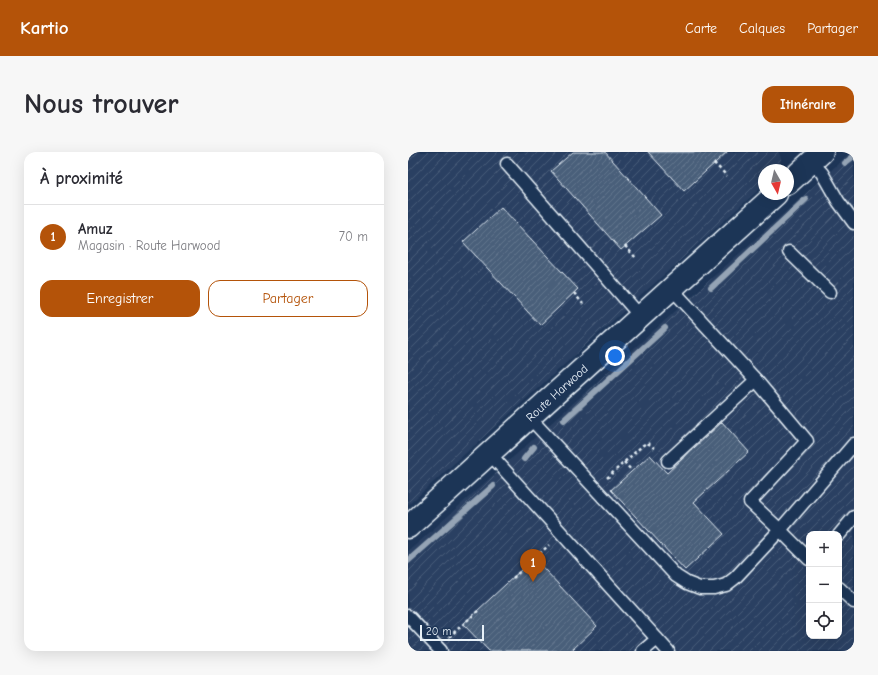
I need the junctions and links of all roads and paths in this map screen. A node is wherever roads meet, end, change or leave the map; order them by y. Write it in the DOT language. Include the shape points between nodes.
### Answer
graph roads {
  1 [pos="817,157"];
  2 [pos="714,163"];
  3 [pos="507,164"];
  4 [pos="728,176"];
  5 [pos="794,178"];
  6 [pos="769,200"];
  7 [pos="854,223"];
  8 [pos="625,246"];
  9 [pos="789,252"];
  10 [pos="637,259"];
  11 [pos="672,289"];
  12 [pos="830,292"];
  13 [pos="574,293"];
  14 [pos="583,304"];
  15 [pos="641,317"];
  16 [pos="756,380"];
  17 [pos="530,418"];
  18 [pos="854,444"];
  19 [pos="651,445"];
  20 [pos="490,454"];
  21 [pos="668,461"];
  22 [pos="624,462"];
  23 [pos="632,471"];
  24 [pos="604,481"];
  25 [pos="854,517"];
  26 [pos="410,521"];
  27 [pos="780,530"];
  28 [pos="842,531"];
  29 [pos="806,556"];
  30 [pos="534,558"];
  31 [pos="513,578"];
  32 [pos="842,591"];
  33 [pos="854,602"];
  34 [pos="480,609"];
  35 [pos="408,616"];
  36 [pos="463,624"];
  37 [pos="657,639"];
  38 [pos="441,651"];
  39 [pos="643,651"];
  40 [pos="668,651"];
  1 -- 5 [label="main road"];
  1 -- 7 [label="lane" via="822,173"];
  2 -- 4 [label="path"];
  3 -- 15 [label="lane"];
  6 -- 11 [label="main road, Route Harwood"];
  8 -- 10 [label="path"];
  9 -- 12 [label="lane"];
  11 -- 15 [label="main road, Route Harwood"];
  11 -- 16 [label="lane"];
  13 -- 14 [label="path"];
  15 -- 17 [label="main road, Route Harwood"];
  16 -- 21 [label="lane"];
  16 -- 27 [label="lane" via="807,441 750,502"];
  17 -- 20 [label="main road, Route Harwood"];
  17 -- 27 [label="lane" via="676,576 686,583 700,588 726,585"];
  18 -- 27 [label="lane"];
  19 -- 22 [label="path" via="643,445"];
  20 -- 26 [label="main road, Route Harwood"];
  20 -- 37 [label="lane"];
  22 -- 23 [label="path"];
  22 -- 24 [label="path"];
  25 -- 28 [label="lane"];
  27 -- 29 [label="lane"];
  30 -- 31 [label="path"];
  32 -- 33 [label="lane"];
  34 -- 36 [label="path"];
  35 -- 38 [label="lane"];
  37 -- 39 [label="lane"];
  37 -- 40 [label="lane"];
}
